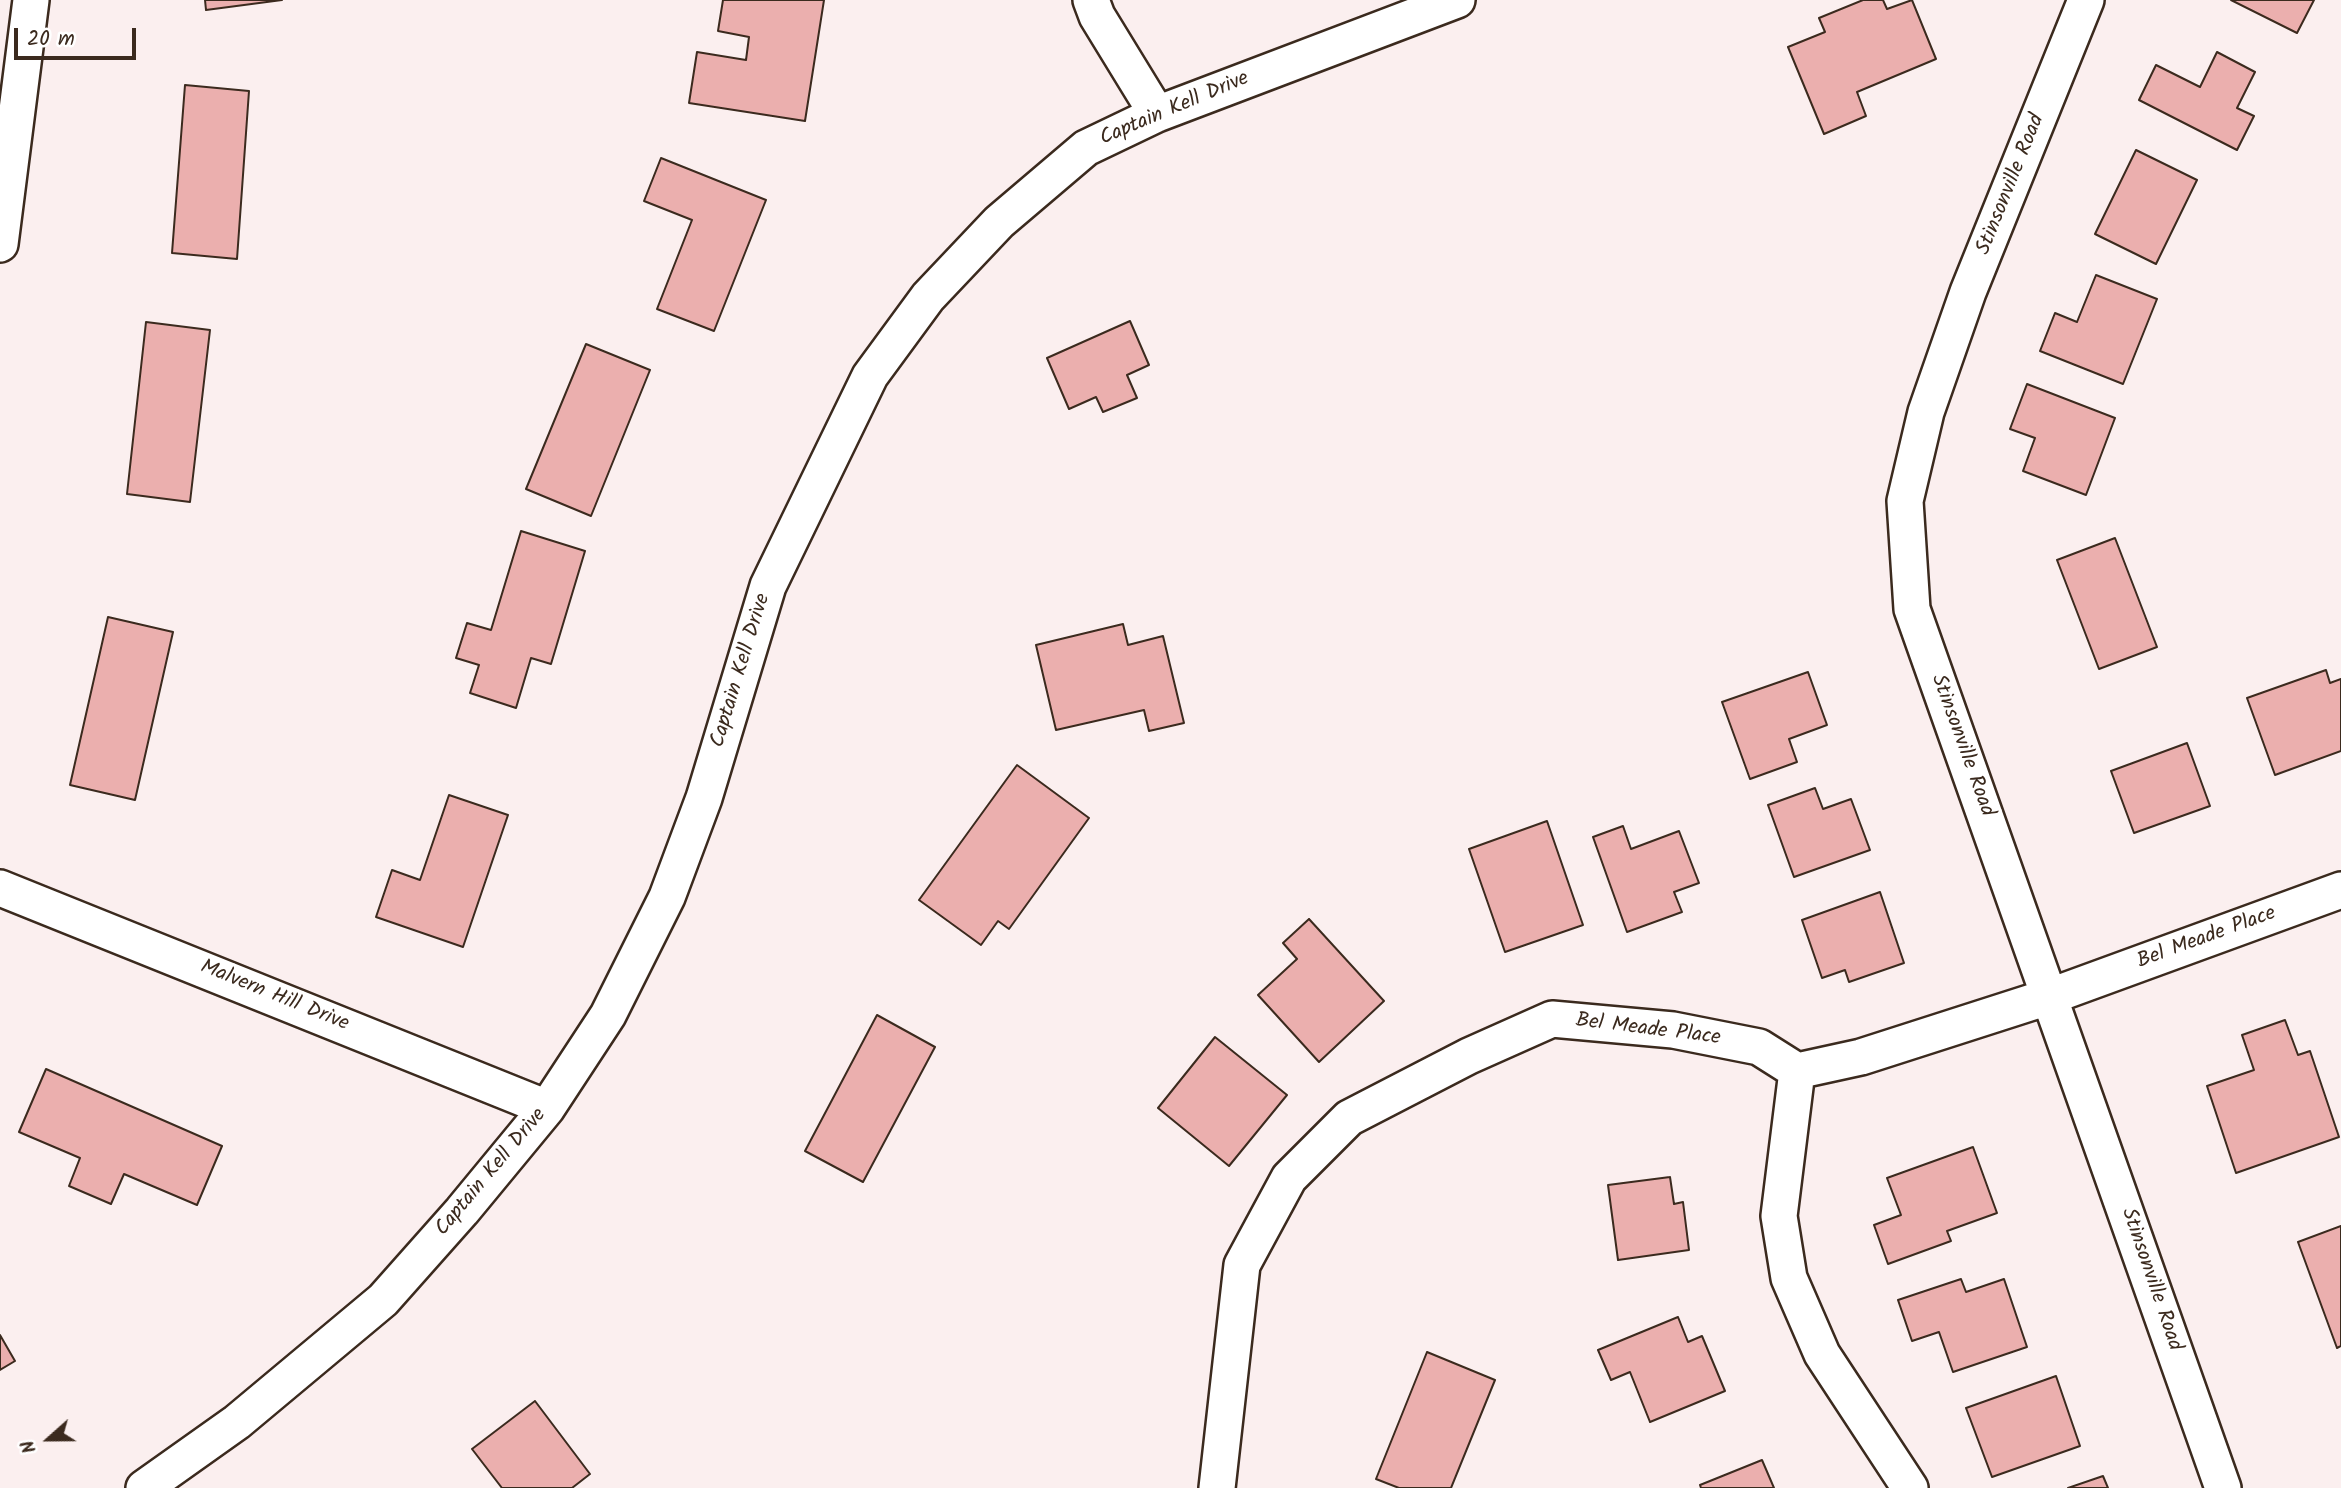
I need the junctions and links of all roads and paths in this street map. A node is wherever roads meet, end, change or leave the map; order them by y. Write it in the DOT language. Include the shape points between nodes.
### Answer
graph roads {
  1 [pos="31,0"];
  2 [pos="1091,0"];
  3 [pos="1457,0"];
  4 [pos="2086,0"];
  5 [pos="1157,114"];
  6 [pos="0,244"];
  7 [pos="0,888"];
  8 [pos="2341,890"];
  9 [pos="2051,996"];
  10 [pos="1797,1071"];
  11 [pos="547,1108"];
  12 [pos="144,1488"];
  13 [pos="1217,1488"];
  14 [pos="1910,1488"];
  15 [pos="2223,1488"];
  1 -- 6 [label="street"];
  2 -- 5 [label="street"];
  3 -- 5 [label="street, Captain Kell Drive"];
  4 -- 9 [label="street, Stinsonville Road" via="1968,292 1926,412 1905,501 1912,609"];
  5 -- 11 [label="street, Captain Kell Drive" via="1086,148 999,222 928,297 870,376 768,586 704,798 667,897 608,1015"];
  7 -- 11 [label="street, Malvern Hill Drive"];
  8 -- 9 [label="street, Bel Meade Place"];
  9 -- 10 [label="street, Bel Meade Place" via="1861,1057"];
  9 -- 15 [label="street, Stinsonville Road"];
  10 -- 13 [label="street, Bel Meade Place" via="1759,1047 1673,1030 1552,1019 1349,1118 1289,1178 1242,1265"];
  10 -- 14 [label="street" via="1779,1216 1789,1278 1822,1354"];
  11 -- 12 [label="street, Captain Kell Drive" via="383,1300 237,1422"];
}
